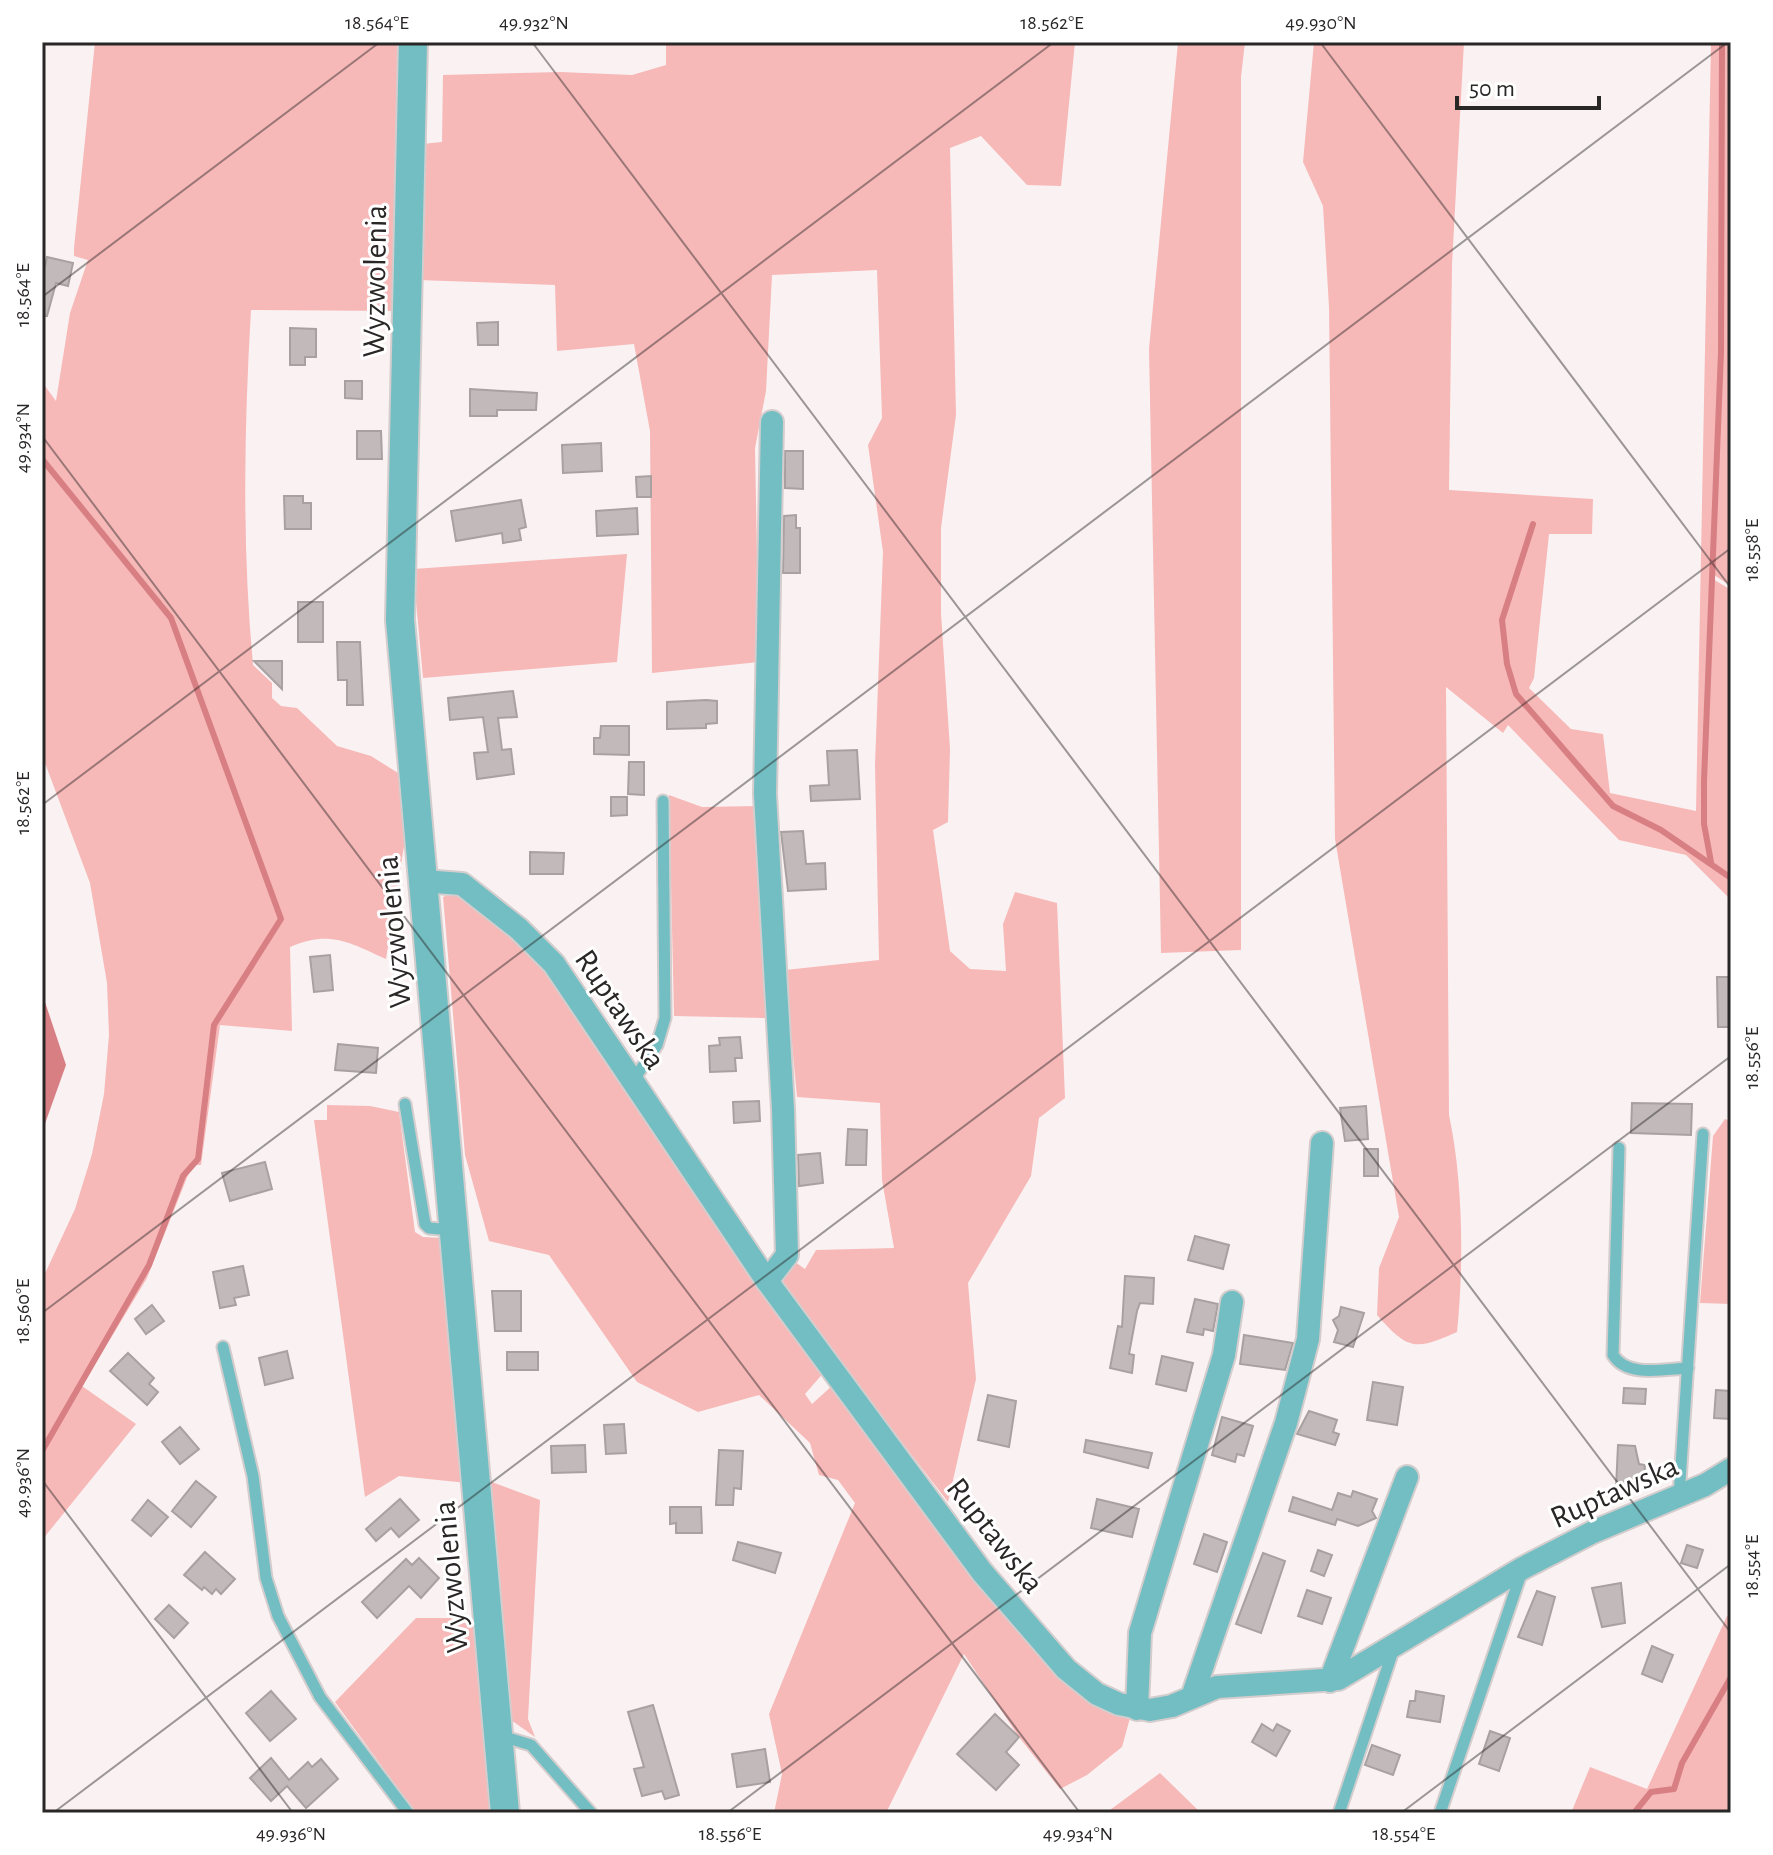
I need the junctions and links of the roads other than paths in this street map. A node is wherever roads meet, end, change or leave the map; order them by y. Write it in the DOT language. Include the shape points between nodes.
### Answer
graph roads {
  1 [pos="413,42"];
  2 [pos="772,422"];
  3 [pos="663,801"];
  4 [pos="423,881"];
  5 [pos="632,1081"];
  6 [pos="405,1104"];
  7 [pos="1703,1134"];
  8 [pos="1322,1143"];
  9 [pos="1619,1148"];
  10 [pos="453,1230"];
  11 [pos="767,1281"];
  12 [pos="1232,1302"];
  13 [pos="223,1347"];
  14 [pos="1688,1368"];
  15 [pos="1731,1469"];
  16 [pos="1407,1477"];
  17 [pos="1679,1497"];
  18 [pos="1523,1568"];
  19 [pos="1394,1648"];
  20 [pos="1330,1681"];
  21 [pos="1192,1697"];
  22 [pos="1137,1709"];
  23 [pos="499,1736"];
  24 [pos="408,1813"];
  25 [pos="505,1813"];
  26 [pos="591,1813"];
  27 [pos="1339,1813"];
  28 [pos="1440,1813"];
  1 -- 4 [label="street, Wyzwolenia" via="400,620"];
  2 -- 11 [label="street" via="765,794 787,1255"];
  3 -- 5 [label="lane" via="665,1018 657,1045"];
  4 -- 5 [label="street, Ruptawska" via="462,884 528,937 554,964"];
  4 -- 10 [label="street, Wyzwolenia"];
  5 -- 11 [label="street, Ruptawska"];
  6 -- 10 [label="lane" via="425,1224"];
  7 -- 14 [label="lane"];
  8 -- 21 [label="street" via="1308,1339 1286,1423"];
  9 -- 14 [label="lane" via="1613,1355 1629,1369"];
  10 -- 23 [label="street, Wyzwolenia"];
  11 -- 22 [label="street, Ruptawska" via="1005,1601 1079,1680 1097,1694"];
  12 -- 22 [label="street" via="1224,1355 1140,1633"];
  13 -- 24 [label="lane" via="253,1476 266,1578 278,1616 320,1697"];
  14 -- 17 [label="lane"];
  15 -- 17 [label="street, Ruptawska"];
  16 -- 20 [label="street"];
  17 -- 18 [label="street, Ruptawska"];
  18 -- 19 [label="street, Ruptawska"];
  18 -- 28 [label="lane"];
  19 -- 20 [label="street, Ruptawska"];
  19 -- 27 [label="lane"];
  20 -- 21 [label="street, Ruptawska" via="1243,1683"];
  21 -- 22 [label="street, Ruptawska" via="1172,1706"];
  23 -- 25 [label="street, Wyzwolenia"];
  23 -- 26 [label="lane" via="531,1745"];
}
